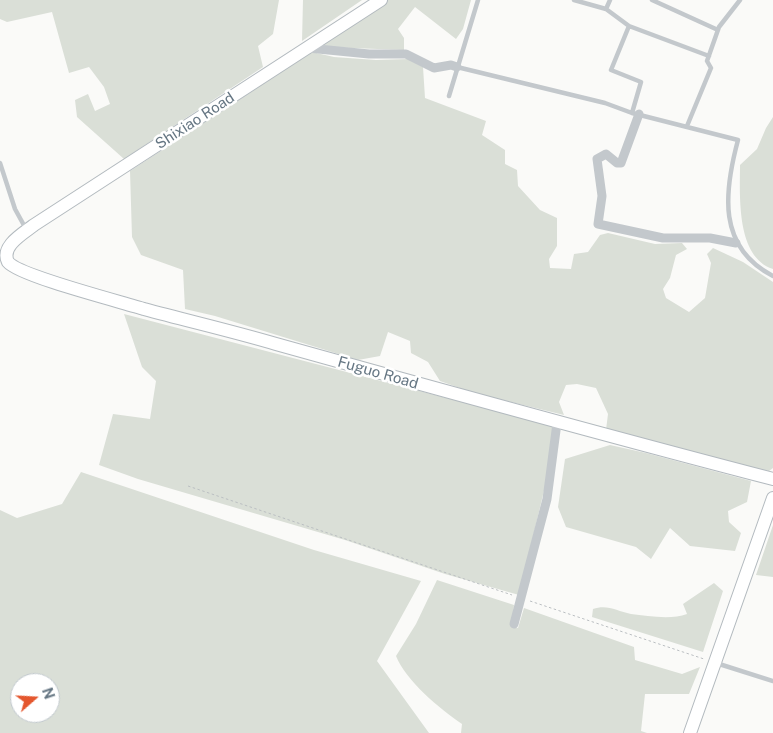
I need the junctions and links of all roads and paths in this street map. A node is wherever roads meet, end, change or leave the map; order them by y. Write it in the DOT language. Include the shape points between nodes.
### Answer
graph roads {
  1 [pos="381,0"];
  2 [pos="478,0"];
  3 [pos="574,0"];
  4 [pos="610,0"];
  5 [pos="652,0"];
  6 [pos="740,0"];
  7 [pos="606,9"];
  8 [pos="629,26"];
  9 [pos="718,30"];
  10 [pos="308,48"];
  11 [pos="709,56"];
  12 [pos="457,67"];
  13 [pos="449,96"];
  14 [pos="636,113"];
  15 [pos="687,126"];
  16 [pos="0,163"];
  17 [pos="27,231"];
  18 [pos="10,243"];
  19 [pos="736,243"];
  20 [pos="773,276"];
  21 [pos="557,423"];
  22 [pos="773,479"];
  23 [pos="188,486"];
  24 [pos="773,498"];
  25 [pos="521,598"];
  26 [pos="514,624"];
  27 [pos="715,662"];
  28 [pos="773,681"];
  29 [pos="690,733"];
  1 -- 10 [label="street, Shixiao Road"];
  2 -- 12 [label="lane"];
  3 -- 7 [label="lane"];
  4 -- 7 [label="lane"];
  5 -- 9 [label="lane"];
  6 -- 9 [label="lane"];
  7 -- 8 [label="lane"];
  8 -- 11 [label="lane"];
  8 -- 14 [label="lane" via="611,70 641,82"];
  9 -- 11 [label="lane"];
  10 -- 12 [label="street" via="406,54 434,68"];
  10 -- 17 [label="street, Shixiao Road"];
  11 -- 15 [label="lane" via="707,61 711,68"];
  12 -- 13 [label="lane"];
  12 -- 14 [label="lane"];
  14 -- 15 [label="lane"];
  14 -- 19 [label="street" via="621,163 617,164 606,154 597,159 602,196 598,224 663,238 710,238"];
  15 -- 19 [label="lane" via="738,140 729,183"];
  16 -- 17 [label="lane" via="15,209"];
  17 -- 18 [label="street, Shixiao Road"];
  18 -- 21 [label="street, Fuguo Road" via="5,251 9,263 48,280"];
  19 -- 20 [label="lane" via="752,264"];
  21 -- 22 [label="street, Fuguo Road"];
  21 -- 25 [label="street" via="547,499"];
  23 -- 25 [label="path"];
  24 -- 27 [label="street"];
  25 -- 26 [label="street"];
  25 -- 27 [label="path"];
  27 -- 28 [label="lane"];
  27 -- 29 [label="street"];
}
